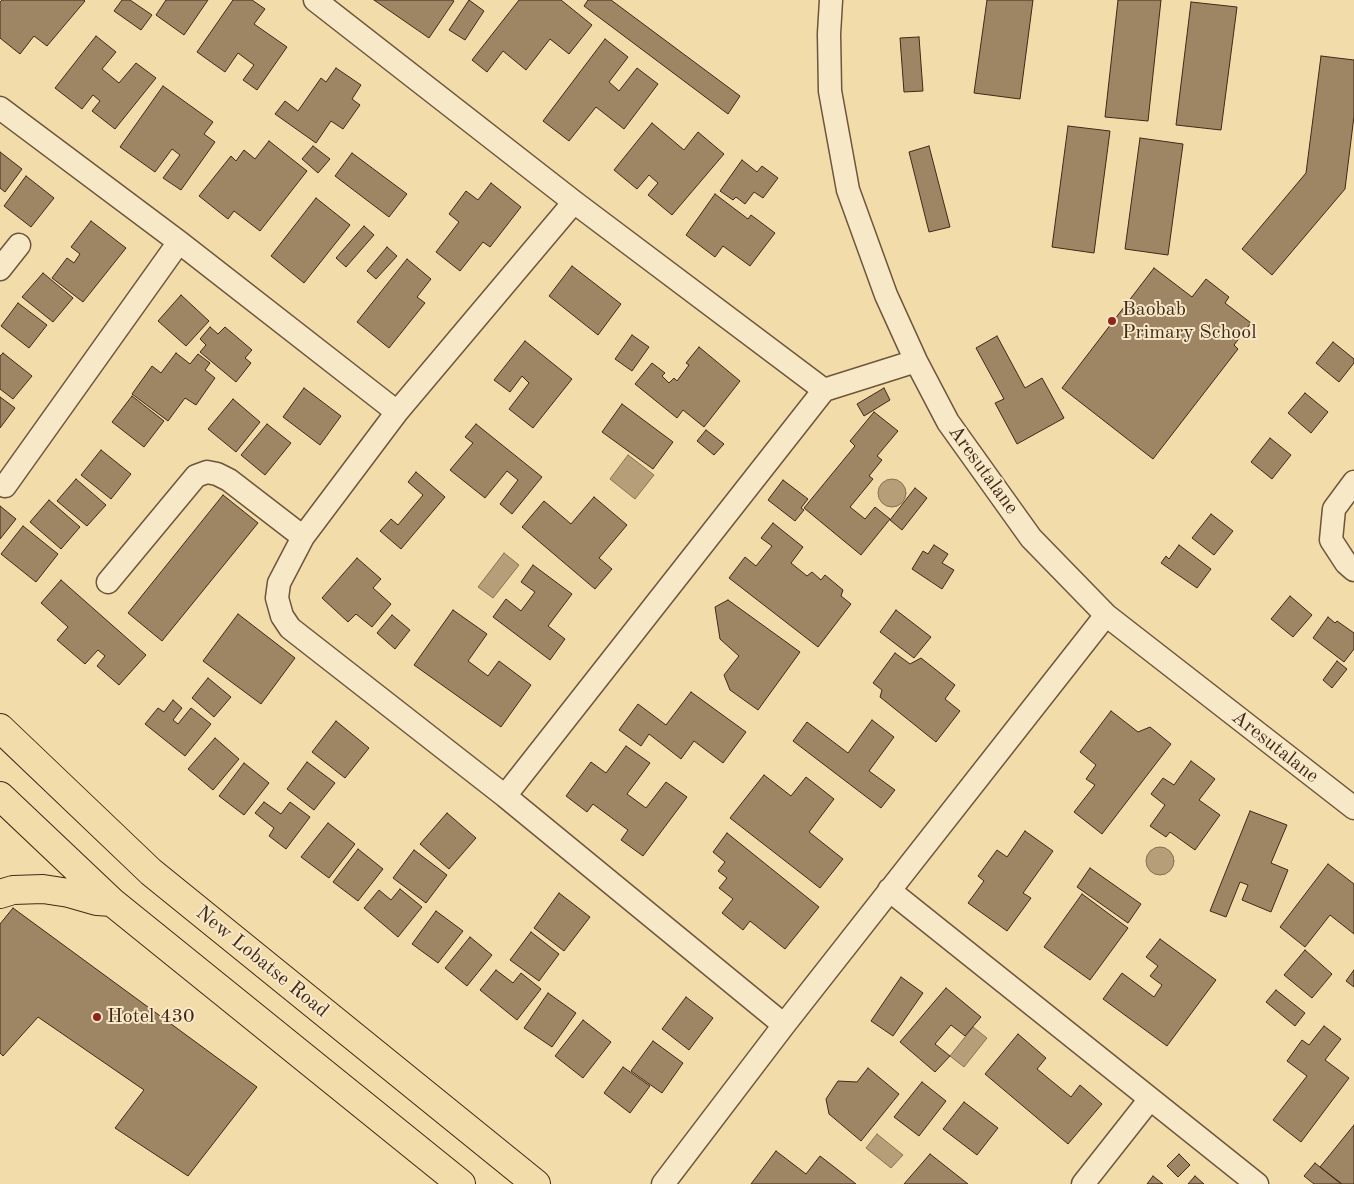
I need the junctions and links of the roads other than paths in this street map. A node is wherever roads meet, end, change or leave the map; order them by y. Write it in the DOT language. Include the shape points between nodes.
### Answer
graph roads {
  1 [pos="316,0"];
  2 [pos="831,0"];
  3 [pos="0,108"];
  4 [pos="574,202"];
  5 [pos="179,242"];
  6 [pos="19,245"];
  7 [pos="0,269"];
  8 [pos="916,361"];
  9 [pos="824,390"];
  10 [pos="398,412"];
  11 [pos="1354,482"];
  12 [pos="5,486"];
  13 [pos="303,537"];
  14 [pos="1354,570"];
  15 [pos="108,582"];
  16 [pos="1106,615"];
  17 [pos="0,728"];
  18 [pos="0,796"];
  19 [pos="505,796"];
  20 [pos="1353,804"];
  21 [pos="889,890"];
  22 [pos="0,894"];
  23 [pos="112,902"];
  24 [pos="784,1025"];
  25 [pos="1150,1099"];
  26 [pos="536,1183"];
  27 [pos="461,1184"];
  28 [pos="663,1184"];
  29 [pos="1083,1184"];
  30 [pos="1256,1184"];
  1 -- 4 [label="street"];
  2 -- 8 [label="street, Aresutalane" via="830,91 848,190 886,295"];
  3 -- 5 [label="street"];
  4 -- 9 [label="street"];
  4 -- 10 [label="street"];
  5 -- 10 [label="street"];
  5 -- 12 [label="street"];
  6 -- 7 [label="street"];
  8 -- 9 [label="street"];
  8 -- 16 [label="street, Aresutalane" via="948,422 1031,538"];
  9 -- 19 [label="street"];
  10 -- 13 [label="street"];
  11 -- 14 [label="street" via="1334,509 1331,540"];
  13 -- 15 [label="street" via="229,480 207,472 196,476"];
  13 -- 19 [label="street" via="279,583 277,598 282,616 290,628"];
  16 -- 20 [label="street, Aresutalane"];
  16 -- 21 [label="street"];
  17 -- 26 [label="main road, New Lobatse Road" via="151,872"];
  18 -- 23 [label="main road"];
  19 -- 24 [label="street"];
  21 -- 24 [label="street"];
  21 -- 25 [label="street"];
  22 -- 23 [label="main road" via="43,888"];
  23 -- 27 [label="main road"];
  24 -- 28 [label="street"];
  25 -- 29 [label="street"];
  25 -- 30 [label="street"];
}
